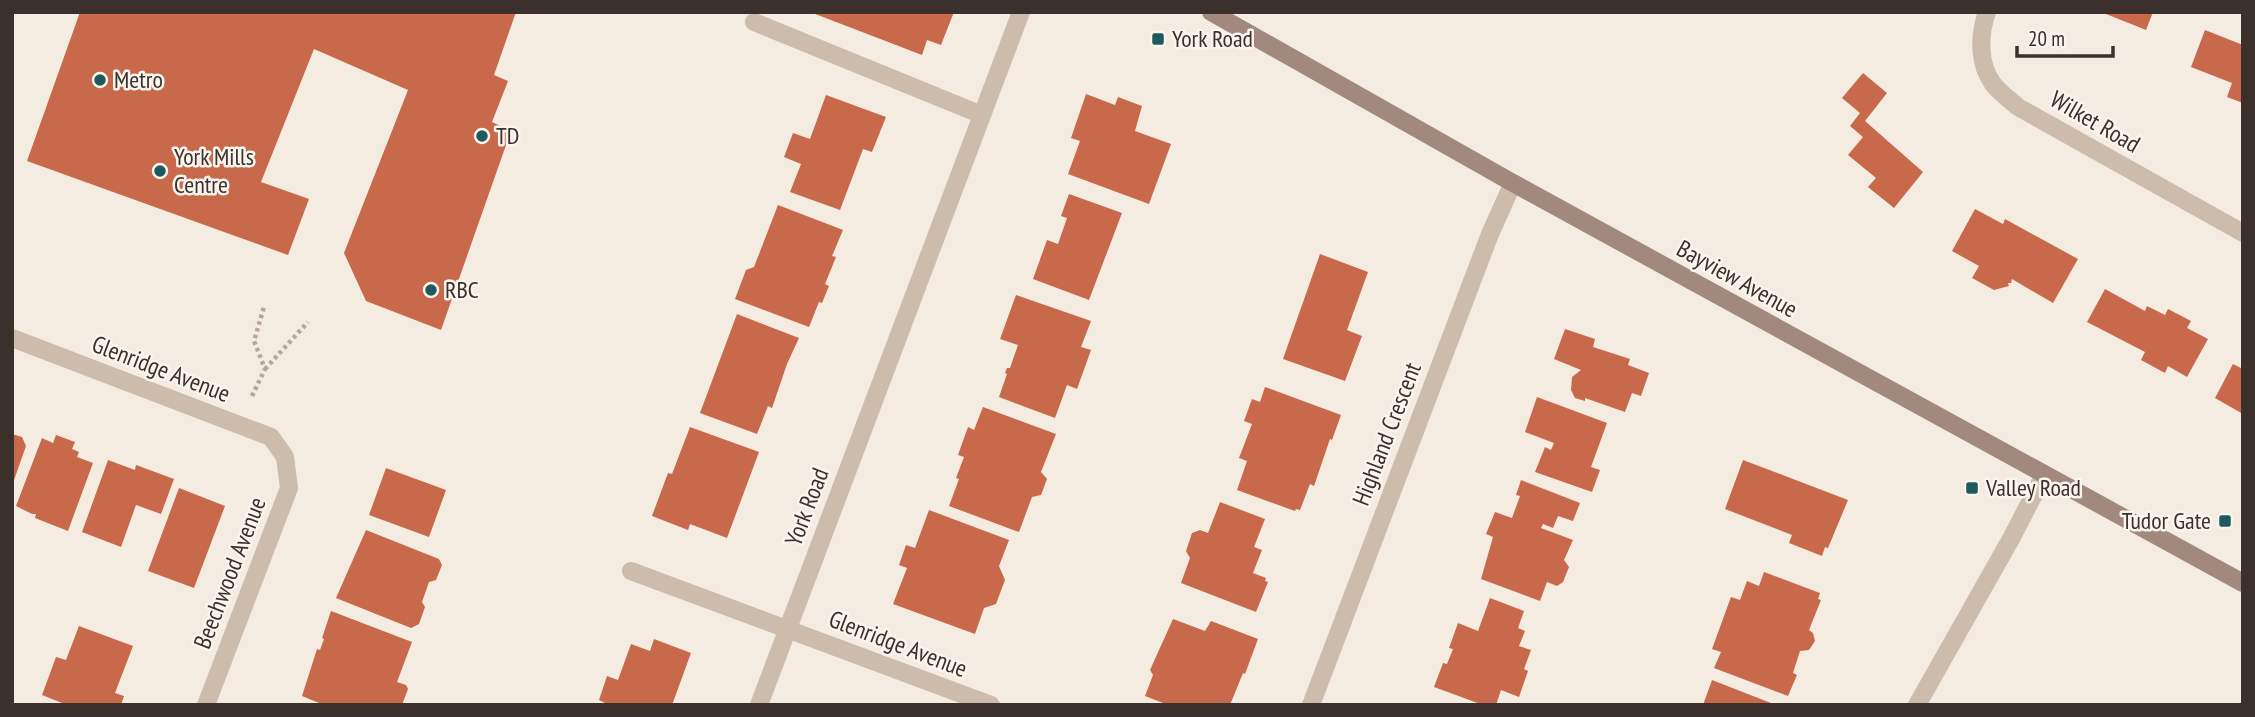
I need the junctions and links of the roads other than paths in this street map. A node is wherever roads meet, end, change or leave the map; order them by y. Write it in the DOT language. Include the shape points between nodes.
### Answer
graph roads {
  1 [pos="1021,12"];
  2 [pos="1211,12"];
  3 [pos="1987,12"];
  4 [pos="754,22"];
  5 [pos="982,115"];
  6 [pos="1513,183"];
  7 [pos="2243,233"];
  8 [pos="12,338"];
  9 [pos="285,457"];
  10 [pos="2043,475"];
  11 [pos="631,571"];
  12 [pos="2243,583"];
  13 [pos="788,628"];
  14 [pos="206,705"];
  15 [pos="759,705"];
  16 [pos="991,705"];
  17 [pos="1311,705"];
  18 [pos="1917,705"];
  1 -- 5 [label="street, York Road"];
  2 -- 6 [label="main road, Bayview Avenue"];
  3 -- 7 [label="street, Wilket Road" via="1981,54 1992,83 2018,107"];
  4 -- 5 [label="street"];
  5 -- 13 [label="street, York Road"];
  6 -- 10 [label="main road, Bayview Avenue"];
  6 -- 17 [label="street, Highland Crescent"];
  8 -- 9 [label="street, Glenridge Avenue" via="271,437"];
  9 -- 14 [label="street, Beechwood Avenue" via="289,488"];
  10 -- 12 [label="main road, Bayview Avenue"];
  10 -- 18 [label="street"];
  11 -- 13 [label="street, Glenridge Avenue"];
  13 -- 15 [label="street, York Road"];
  13 -- 16 [label="street, Glenridge Avenue"];
}
